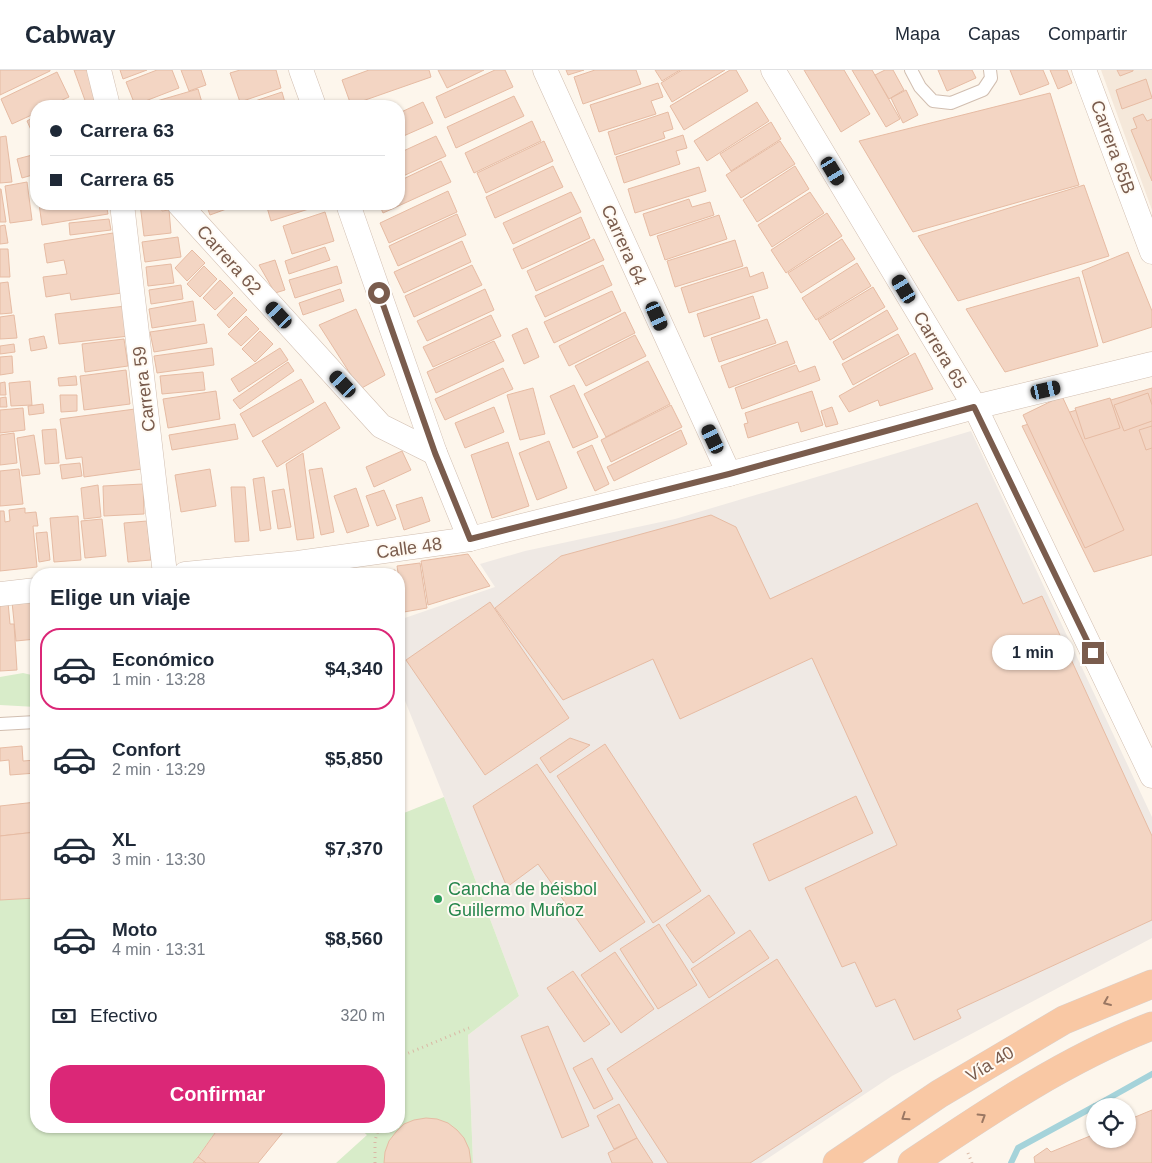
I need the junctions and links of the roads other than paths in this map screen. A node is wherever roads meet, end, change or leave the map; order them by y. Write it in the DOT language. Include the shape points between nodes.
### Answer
graph roads {
  1 [pos="99,70"];
  2 [pos="301,70"];
  3 [pos="545,70"];
  4 [pos="773,70"];
  5 [pos="911,70"];
  6 [pos="990,70"];
  7 [pos="1084,70"];
  8 [pos="106,100"];
  9 [pos="312,100"];
  10 [pos="123,210"];
  11 [pos="184,210"];
  12 [pos="350,210"];
  13 [pos="1152,252"];
  14 [pos="1152,364"];
  15 [pos="974,407"];
  16 [pos="435,453"];
  17 [pos="729,474"];
  18 [pos="470,539"];
  19 [pos="164,568"];
  20 [pos="298,568"];
  21 [pos="30,591"];
  22 [pos="0,594"];
  23 [pos="30,722"];
  24 [pos="0,724"];
  25 [pos="1152,776"];
  26 [pos="1152,984"];
  27 [pos="1152,1026"];
  28 [pos="939,1094"];
  29 [pos="957,1132"];
  30 [pos="837,1163"];
  31 [pos="912,1163"];
  1 -- 8 [label="street"];
  2 -- 9 [label="street"];
  3 -- 17 [label="street, Carrera 64"];
  4 -- 15 [label="street, Carrera 65"];
  5 -- 6 [label="lane" via="933,101 951,103 983,90 991,78"];
  7 -- 13 [label="street, Carrera 65B"];
  10 -- 19 [label="street, Carrera 59"];
  11 -- 16 [label="street, Carrera 62" via="381,426"];
  12 -- 16 [label="street"];
  14 -- 15 [label="street, Calle 48"];
  15 -- 17 [label="street, Calle 48"];
  15 -- 25 [label="street, Carrera 65"];
  16 -- 18 [label="street"];
  17 -- 18 [label="street, Calle 48"];
  18 -- 20 [label="street, Calle 48"];
  21 -- 22 [label="street"];
  23 -- 24 [label="lane"];
  26 -- 28 [label="highway, Vía 40, one-way" via="1064,1020"];
  29 -- 27 [label="highway, one-way" via="1062,1068"];
  28 -- 29 [label="highway"];
  28 -- 30 [label="highway, Vía 40, one-way"];
  29 -- 31 [label="highway"];
}
